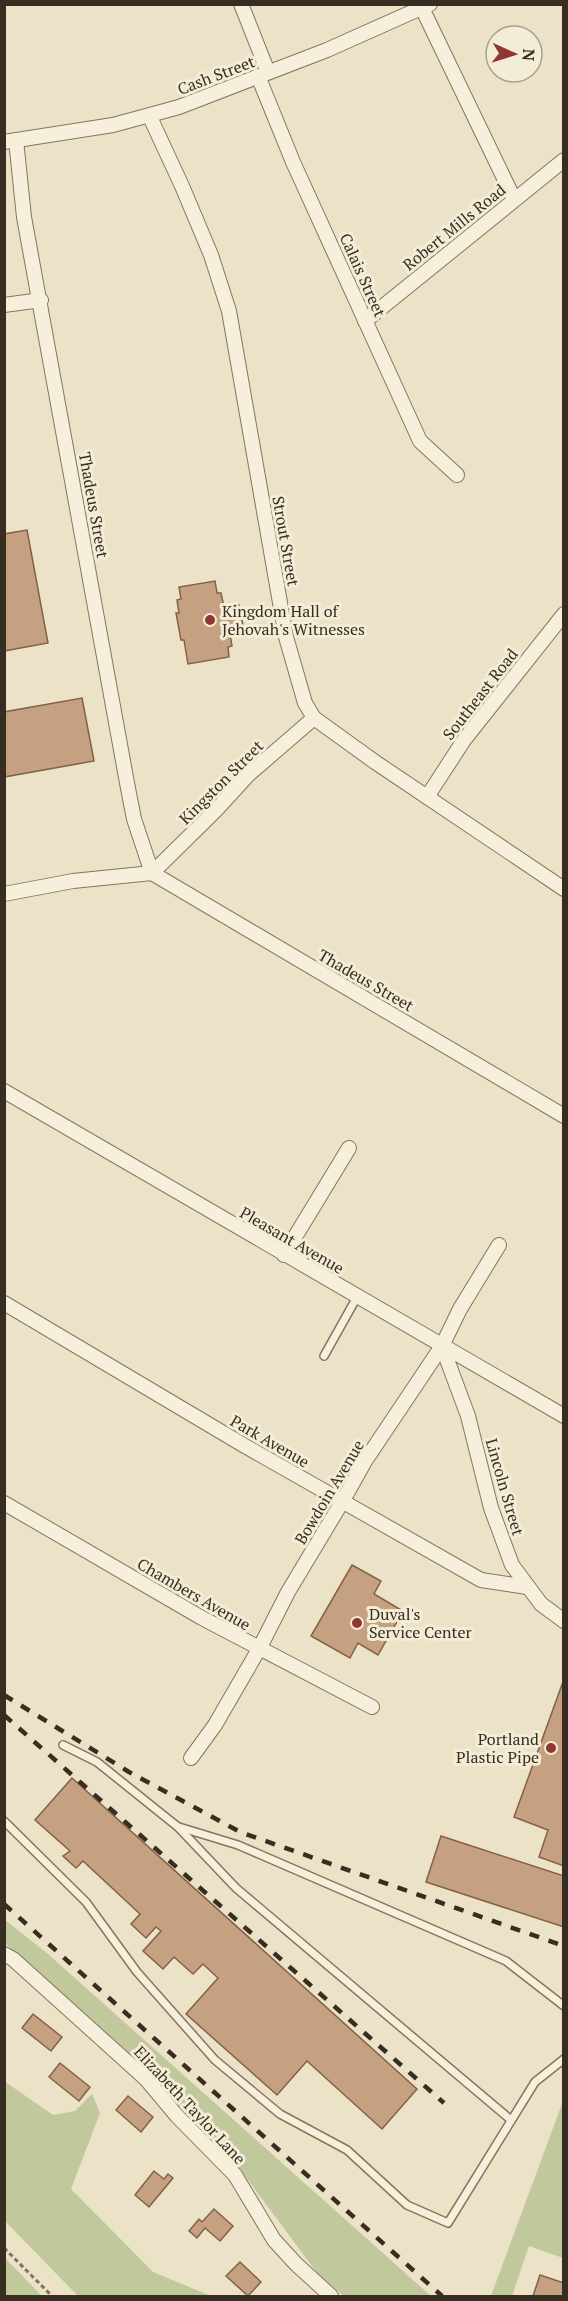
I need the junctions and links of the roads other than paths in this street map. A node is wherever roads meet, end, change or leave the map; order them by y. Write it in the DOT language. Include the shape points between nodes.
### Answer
graph roads {
  1 [pos="241,4"];
  2 [pos="426,6"];
  3 [pos="263,74"];
  4 [pos="150,117"];
  5 [pos="10,141"];
  6 [pos="564,160"];
  7 [pos="514,199"];
  8 [pos="41,300"];
  9 [pos="4,304"];
  10 [pos="365,321"];
  11 [pos="457,475"];
  12 [pos="564,614"];
  13 [pos="314,718"];
  14 [pos="427,796"];
  15 [pos="152,873"];
  16 [pos="564,889"];
  17 [pos="4,894"];
  18 [pos="4,1091"];
  19 [pos="564,1116"];
  20 [pos="349,1148"];
  21 [pos="499,1245"];
  22 [pos="284,1255"];
  23 [pos="357,1297"];
  24 [pos="4,1303"];
  25 [pos="442,1346"];
  26 [pos="324,1356"];
  27 [pos="564,1416"];
  28 [pos="342,1502"];
  29 [pos="4,1503"];
  30 [pos="527,1587"];
  31 [pos="564,1621"];
  32 [pos="259,1649"];
  33 [pos="372,1707"];
  34 [pos="63,1744"];
  35 [pos="191,1758"];
  36 [pos="4,1821"];
  37 [pos="178,1827"];
  38 [pos="4,1954"];
  39 [pos="564,2006"];
  40 [pos="564,2059"];
  41 [pos="511,2120"];
  42 [pos="331,2296"];
  1 -- 3 [label="street, Calais Street"];
  2 -- 3 [label="street, Cash Street"];
  2 -- 7 [label="street"];
  3 -- 4 [label="street, Cash Street"];
  3 -- 10 [label="street, Calais Street" via="293,162"];
  4 -- 5 [label="street, Cash Street"];
  4 -- 13 [label="street, Strout Street" via="211,255 229,311 286,637 300,691"];
  5 -- 8 [label="street, Thadeus Street"];
  6 -- 7 [label="street, Robert Mills Road"];
  7 -- 10 [label="street, Robert Mills Road"];
  8 -- 9 [label="street"];
  8 -- 15 [label="street, Thadeus Street" via="127,783"];
  10 -- 11 [label="street, Calais Street" via="420,441"];
  12 -- 14 [label="street, Southeast Road" via="464,740"];
  13 -- 14 [label="street, Strout Street"];
  13 -- 15 [label="street, Kingston Street" via="248,775"];
  14 -- 16 [label="street, Strout Street"];
  15 -- 17 [label="street" via="73,881"];
  15 -- 19 [label="street, Thadeus Street"];
  18 -- 22 [label="street, Pleasant Avenue"];
  20 -- 22 [label="street"];
  21 -- 25 [label="street, Bowdoin Avenue"];
  22 -- 23 [label="street, Pleasant Avenue"];
  23 -- 25 [label="street, Pleasant Avenue"];
  23 -- 26 [label="lane"];
  24 -- 28 [label="street, Park Avenue"];
  25 -- 27 [label="street, Pleasant Avenue"];
  25 -- 28 [label="street, Bowdoin Avenue" via="364,1461"];
  25 -- 30 [label="street, Lincoln Street" via="468,1416 491,1508 512,1565"];
  28 -- 30 [label="street, Park Avenue" via="481,1580"];
  28 -- 32 [label="street, Bowdoin Avenue"];
  29 -- 32 [label="street, Chambers Avenue"];
  30 -- 31 [label="street, Lincoln Street" via="541,1604"];
  32 -- 33 [label="street, Chambers Avenue"];
  32 -- 35 [label="street, Bowdoin Avenue"];
  34 -- 37 [label="lane" via="97,1762"];
  36 -- 41 [label="lane" via="86,1902 137,1972 215,2060 280,2114 347,2150 407,2205 448,2223"];
  37 -- 39 [label="lane" via="238,1845 506,1961"];
  37 -- 41 [label="lane" via="236,1888"];
  38 -- 42 [label="street, Elizabeth Taylor Lane" via="146,2079 235,2175 274,2240"];
  40 -- 41 [label="lane" via="535,2082"];
}
